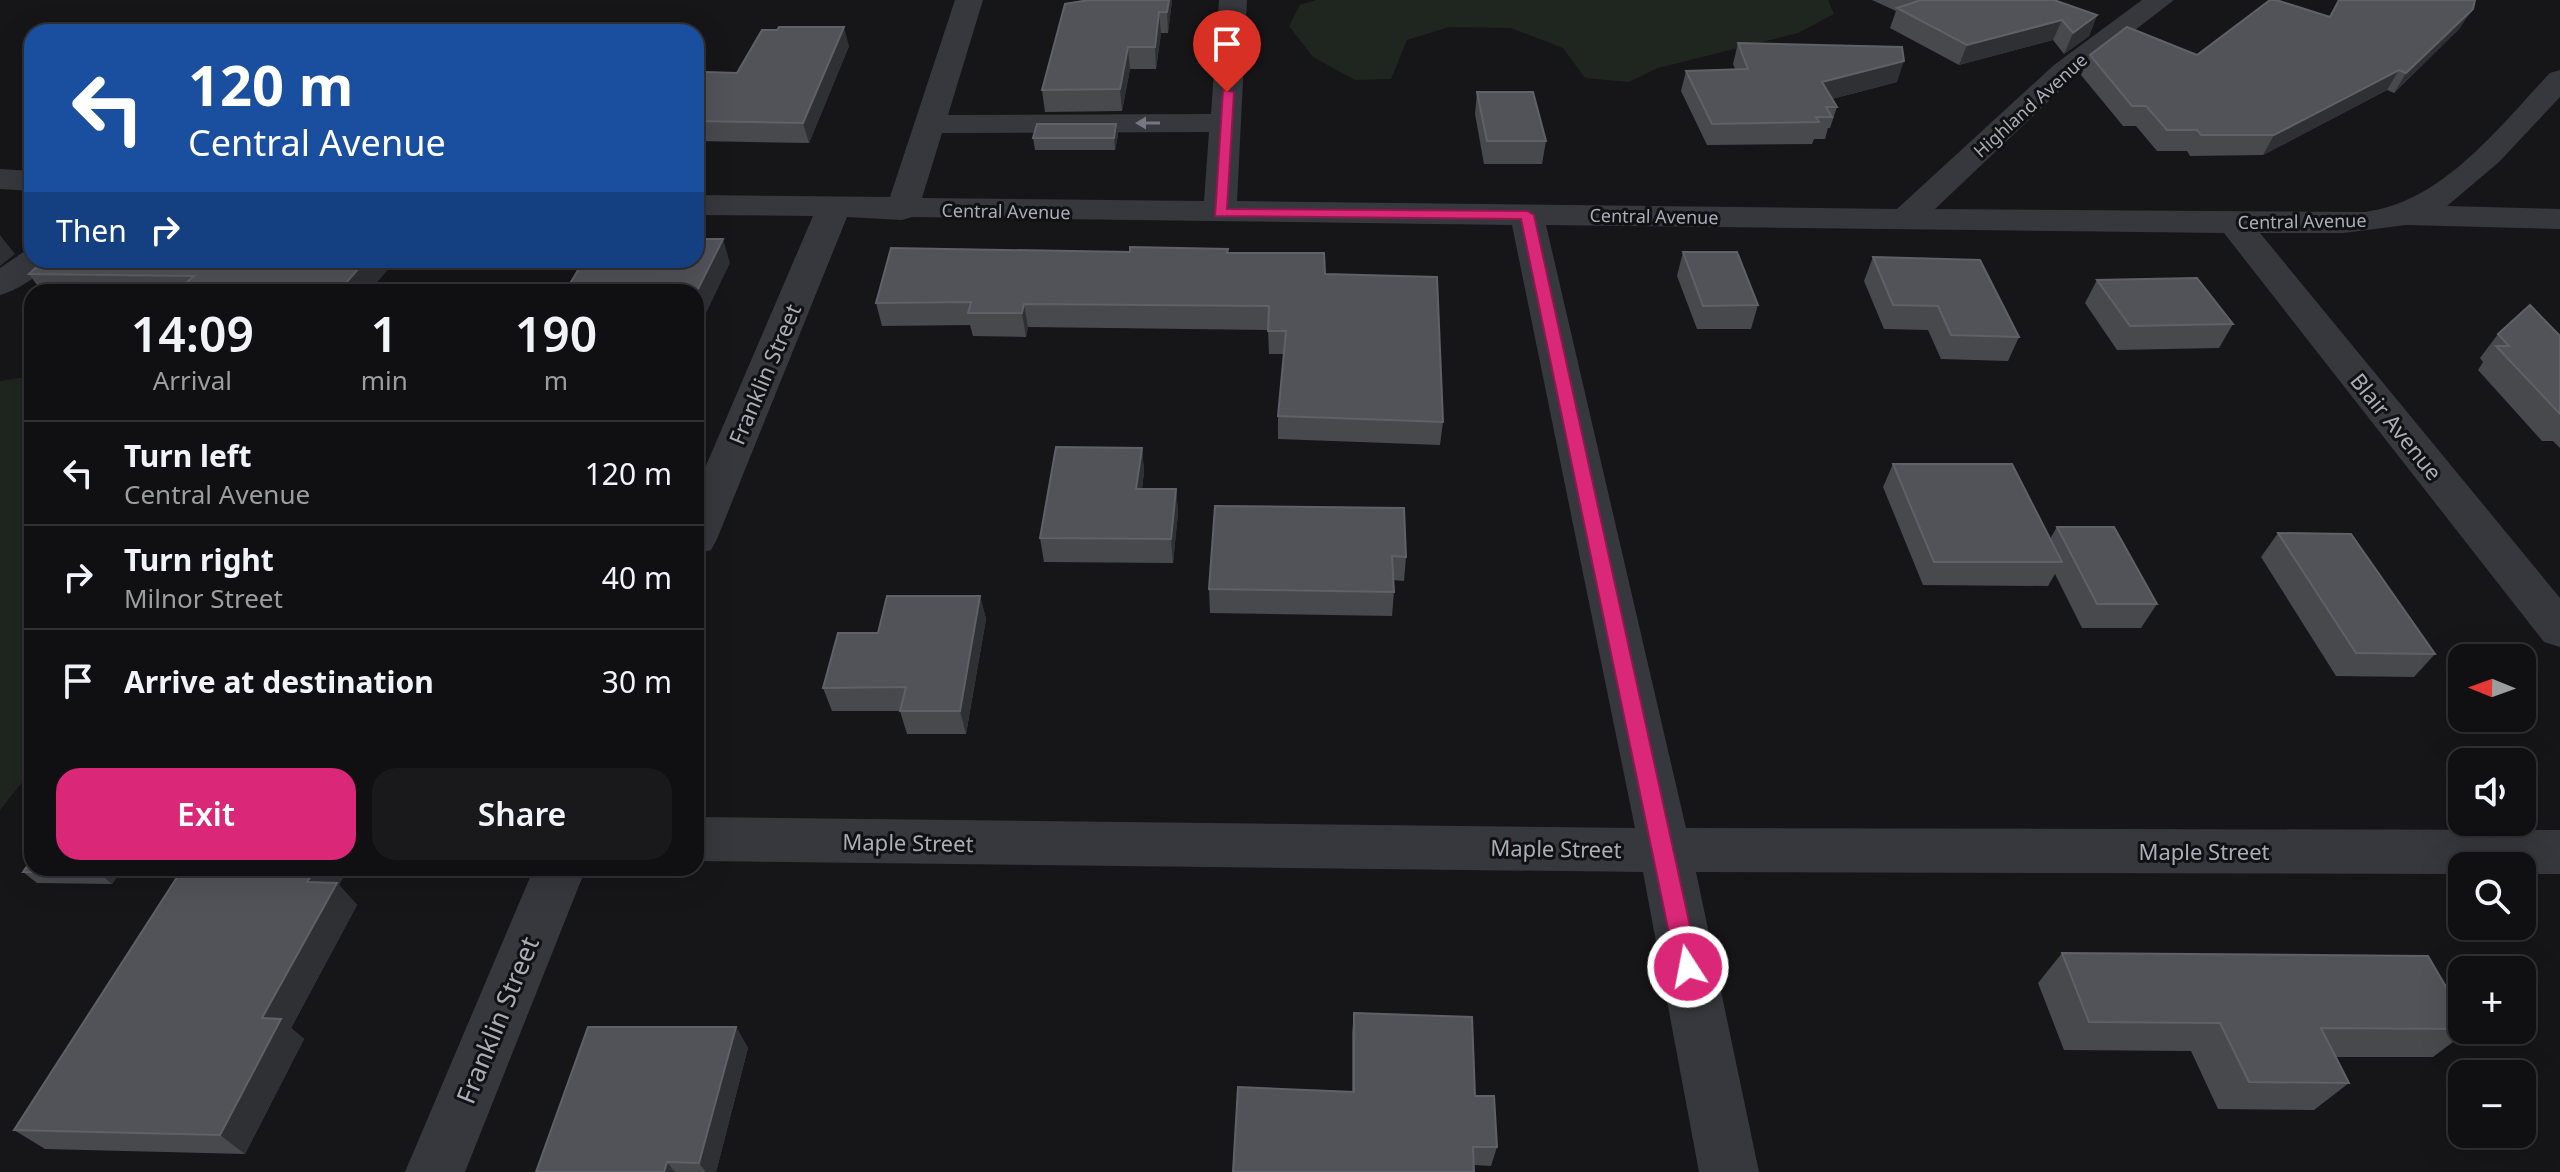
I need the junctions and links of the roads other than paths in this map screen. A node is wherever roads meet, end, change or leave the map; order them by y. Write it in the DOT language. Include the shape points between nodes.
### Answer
graph roads {
  1 [pos="969,0"];
  2 [pos="1233,0"];
  3 [pos="2160,0"];
  4 [pos="2560,79"];
  5 [pos="1226,123"];
  6 [pos="931,124"];
  7 [pos="0,179"];
  8 [pos="24,180"];
  9 [pos="704,205"];
  10 [pos="833,209"];
  11 [pos="902,210"];
  12 [pos="1220,213"];
  13 [pos="1527,215"];
  14 [pos="2406,215"];
  15 [pos="1907,218"];
  16 [pos="2560,219"];
  17 [pos="2234,223"];
  18 [pos="24,267"];
  19 [pos="0,284"];
  20 [pos="704,520"];
  21 [pos="2560,630"];
  22 [pos="704,839"];
  23 [pos="1665,850"];
  24 [pos="2560,852"];
  25 [pos="557,876"];
  26 [pos="435,1172"];
  27 [pos="1729,1172"];
  1 -- 6 [label="street"];
  2 -- 5 [label="street"];
  3 -- 15 [label="street, Highland Avenue" via="2064,71"];
  4 -- 14 [label="street, Central Avenue" via="2499,145 2440,196"];
  5 -- 6 [label="street, one-way"];
  5 -- 12 [label="street"];
  6 -- 11 [label="street"];
  7 -- 8 [label="street"];
  9 -- 10 [label="street, Central Avenue"];
  10 -- 11 [label="street, Central Avenue"];
  10 -- 20 [label="street, Franklin Street"];
  11 -- 12 [label="street, Central Avenue"];
  12 -- 13 [label="street, Central Avenue"];
  13 -- 15 [label="street, Central Avenue"];
  13 -- 23 [label="street"];
  14 -- 16 [label="street"];
  14 -- 17 [label="street, Central Avenue" via="2364,221"];
  15 -- 17 [label="street, Central Avenue"];
  17 -- 21 [label="street, Blair Avenue"];
  18 -- 19 [label="street"];
  22 -- 23 [label="street, Maple Street"];
  23 -- 24 [label="street, Maple Street"];
  23 -- 27 [label="street"];
  25 -- 26 [label="street, Franklin Street"];
}
